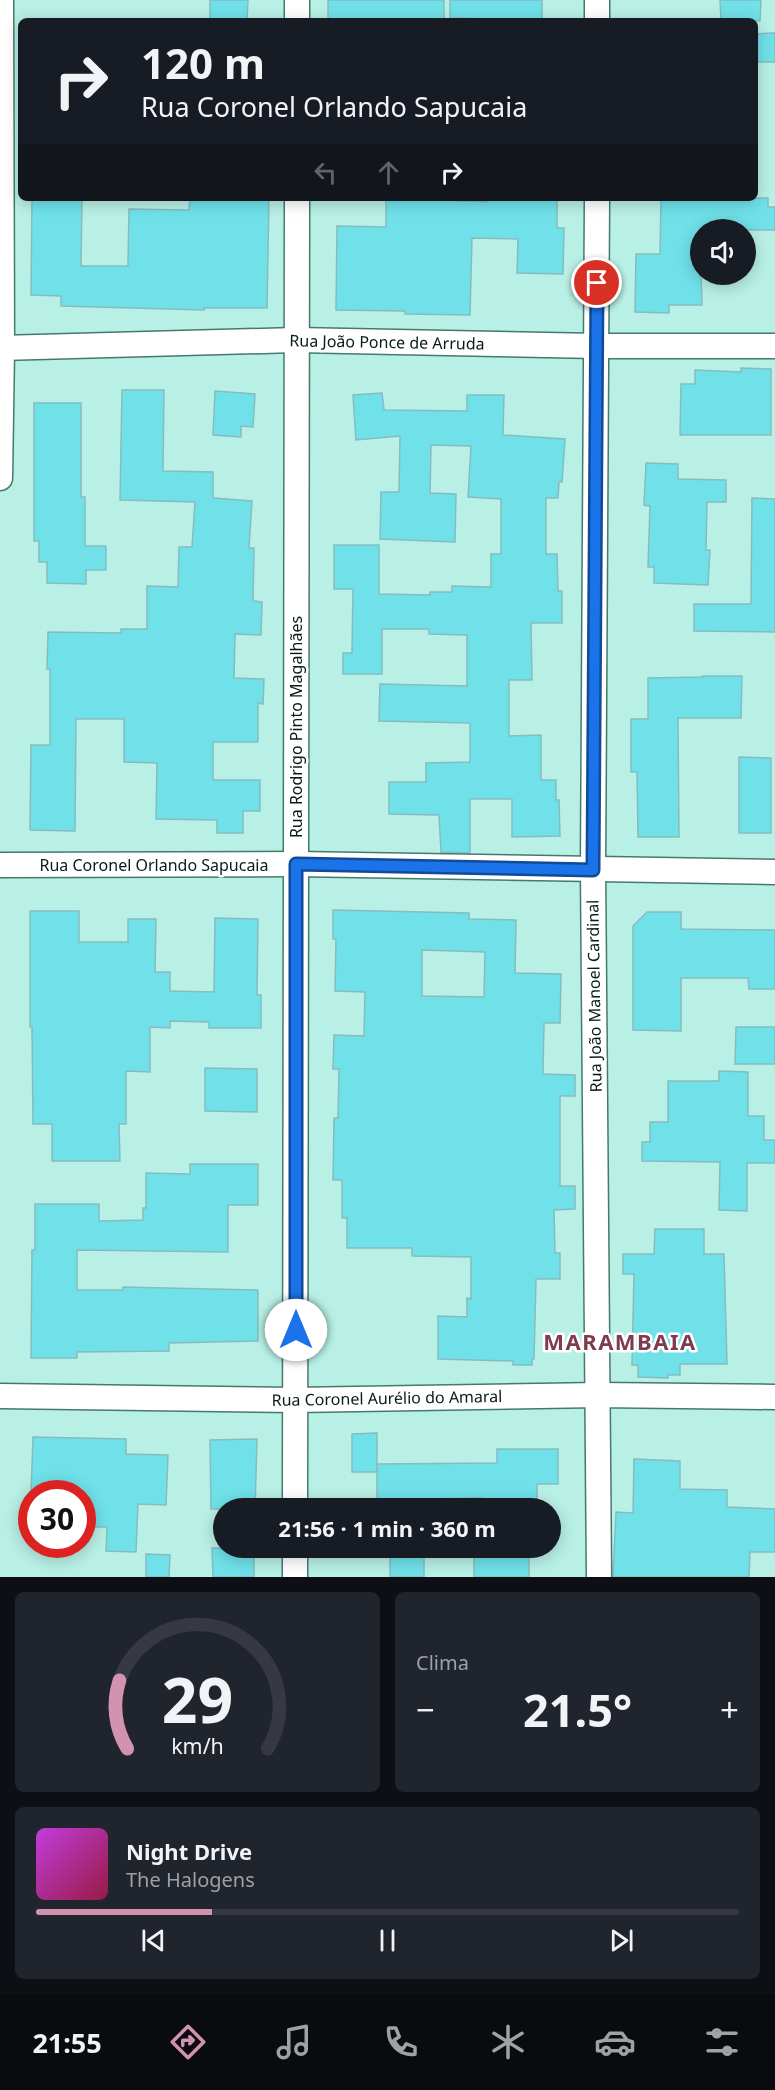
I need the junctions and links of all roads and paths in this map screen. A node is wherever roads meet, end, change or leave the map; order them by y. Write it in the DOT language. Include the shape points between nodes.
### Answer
graph roads {
  1 [pos="1,0"];
  2 [pos="297,0"];
  3 [pos="597,0"];
  4 [pos="297,18"];
  5 [pos="597,18"];
  6 [pos="297,201"];
  7 [pos="597,201"];
  8 [pos="296,340"];
  9 [pos="597,346"];
  10 [pos="775,346"];
  11 [pos="1,348"];
  12 [pos="0,478"];
  13 [pos="296,864"];
  14 [pos="0,866"];
  15 [pos="593,870"];
  16 [pos="775,872"];
  17 [pos="599,1395"];
  18 [pos="0,1396"];
  19 [pos="775,1397"];
  20 [pos="296,1400"];
  21 [pos="295,1498"];
  22 [pos="295,1558"];
  23 [pos="295,1577"];
  24 [pos="599,1577"];
  1 -- 11 [label="street"];
  2 -- 4 [label="street"];
  3 -- 5 [label="street"];
  6 -- 8 [label="street, Rua Rodrigo Pinto Magalhães"];
  7 -- 9 [label="street, Rua João Manoel Cardinal"];
  8 -- 9 [label="street, Rua João Ponce de Arruda"];
  8 -- 11 [label="street, Rua João Ponce de Arruda"];
  8 -- 13 [label="street, Rua Rodrigo Pinto Magalhães"];
  9 -- 10 [label="street, Rua João Ponce de Arruda"];
  9 -- 15 [label="street, Rua João Manoel Cardinal"];
  11 -- 12 [label="street"];
  13 -- 14 [label="street, Rua Coronel Orlando Sapucaia"];
  13 -- 15 [label="street, Rua Coronel Orlando Sapucaia"];
  13 -- 20 [label="street, Rua Rodrigo Pinto Magalhães"];
  15 -- 16 [label="street, Rua Coronel Orlando Sapucaia"];
  15 -- 17 [label="street, Rua João Manoel Cardinal"];
  17 -- 19 [label="street, Rua Coronel Aurélio do Amaral"];
  17 -- 20 [label="street, Rua Coronel Aurélio do Amaral"];
  17 -- 24 [label="street, Rua João Manoel Cardinal"];
  18 -- 20 [label="street, Rua Coronel Aurélio do Amaral"];
  20 -- 21 [label="street, Rua Rodrigo Pinto Magalhães"];
  22 -- 23 [label="street"];
}
